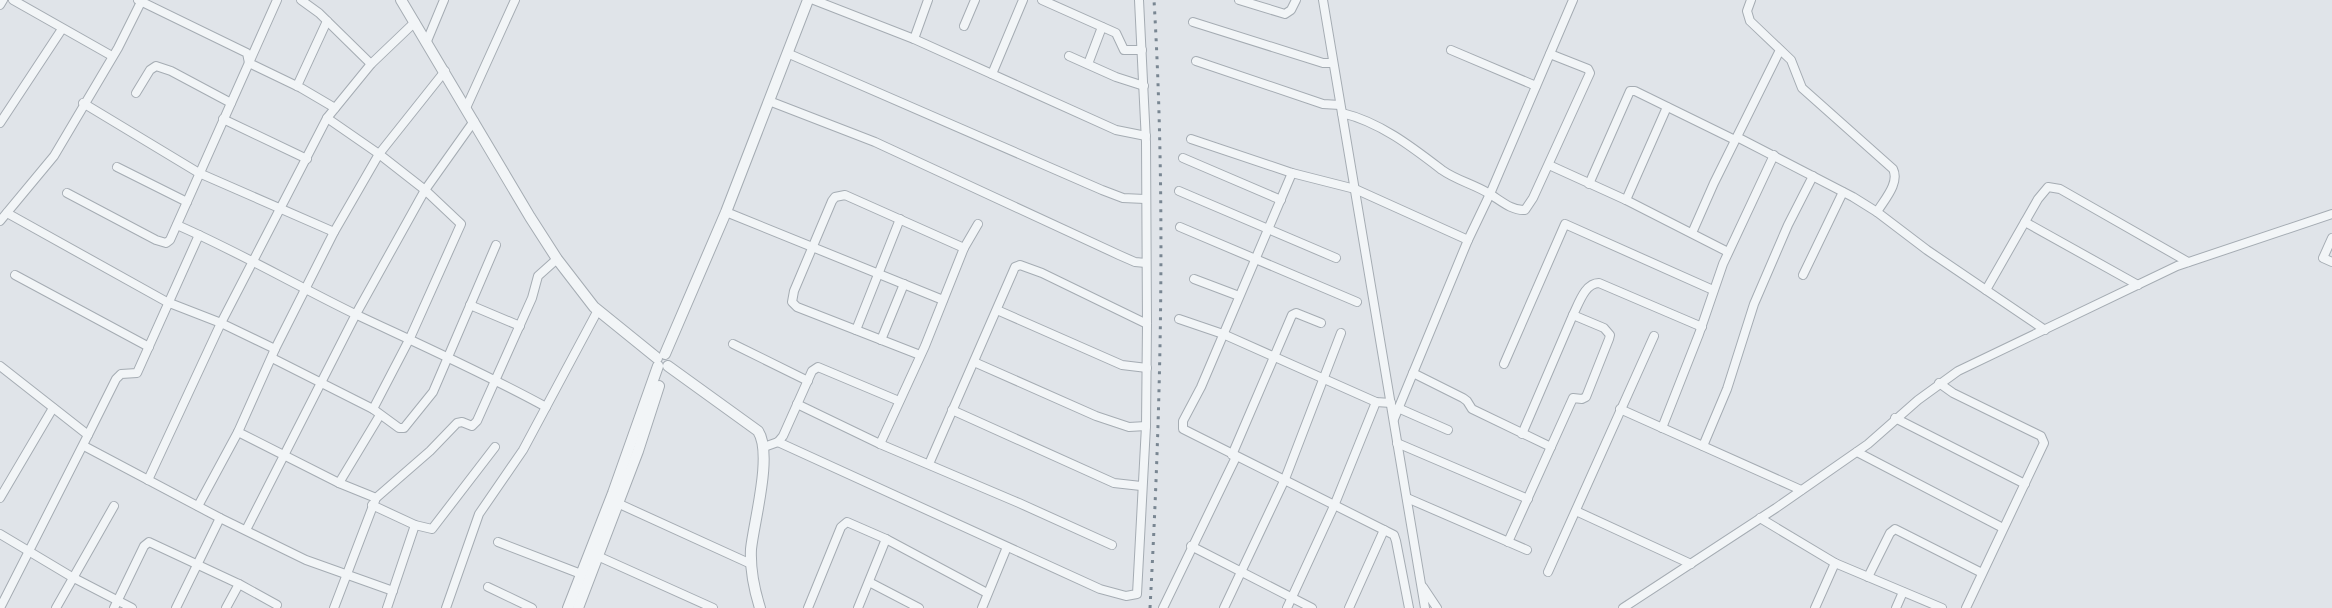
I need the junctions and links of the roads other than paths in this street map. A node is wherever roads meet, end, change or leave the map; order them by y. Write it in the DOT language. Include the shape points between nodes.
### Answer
graph roads {
  1 [pos="3,0"];
  2 [pos="13,0"];
  3 [pos="276,0"];
  4 [pos="301,0"];
  5 [pos="401,0"];
  6 [pos="444,0"];
  7 [pos="515,0"];
  8 [pos="808,0"];
  9 [pos="814,0"];
  10 [pos="928,0"];
  11 [pos="975,0"];
  12 [pos="1023,0"];
  13 [pos="1042,0"];
  14 [pos="1138,0"];
  15 [pos="1239,0"];
  16 [pos="1296,0"];
  17 [pos="1323,0"];
  18 [pos="1573,0"];
  19 [pos="1751,0"];
  20 [pos="140,1"];
  21 [pos="0,5"];
  22 [pos="327,21"];
  23 [pos="415,22"];
  24 [pos="1193,22"];
  25 [pos="964,26"];
  26 [pos="1102,27"];
  27 [pos="62,29"];
  28 [pos="914,39"];
  29 [pos="427,41"];
  30 [pos="1142,50"];
  31 [pos="1451,50"];
  32 [pos="1780,50"];
  33 [pos="787,52"];
  34 [pos="1550,54"];
  35 [pos="112,56"];
  36 [pos="1069,56"];
  37 [pos="1196,62"];
  38 [pos="249,63"];
  39 [pos="1329,63"];
  40 [pos="371,64"];
  41 [pos="1088,64"];
  42 [pos="445,71"];
  43 [pos="992,74"];
  44 [pos="297,86"];
  45 [pos="1144,86"];
  46 [pos="1536,86"];
  47 [pos="136,93"];
  48 [pos="769,101"];
  49 [pos="231,103"];
  50 [pos="83,104"];
  51 [pos="1338,107"];
  52 [pos="1667,107"];
  53 [pos="335,108"];
  54 [pos="466,108"];
  55 [pos="327,118"];
  56 [pos="223,119"];
  57 [pos="474,121"];
  58 [pos="0,123"];
  59 [pos="1146,136"];
  60 [pos="1191,139"];
  61 [pos="1736,139"];
  62 [pos="379,154"];
  63 [pos="1774,155"];
  64 [pos="1183,158"];
  65 [pos="307,159"];
  66 [pos="1549,165"];
  67 [pos="117,167"];
  68 [pos="199,173"];
  69 [pos="1292,173"];
  70 [pos="1813,176"];
  71 [pos="1589,184"];
  72 [pos="1351,189"];
  73 [pos="425,190"];
  74 [pos="1179,191"];
  75 [pos="1843,192"];
  76 [pos="67,193"];
  77 [pos="1490,194"];
  78 [pos="1145,199"];
  79 [pos="1281,200"];
  80 [pos="1626,200"];
  81 [pos="187,202"];
  82 [pos="282,208"];
  83 [pos="726,212"];
  84 [pos="7,213"];
  85 [pos="1877,213"];
  86 [pos="2332,214"];
  87 [pos="900,219"];
  88 [pos="0,221"];
  89 [pos="2025,222"];
  90 [pos="978,224"];
  91 [pos="177,225"];
  92 [pos="1180,227"];
  93 [pos="1269,228"];
  94 [pos="334,232"];
  95 [pos="1692,233"];
  96 [pos="199,235"];
  97 [pos="2332,238"];
  98 [pos="1468,240"];
  99 [pos="496,245"];
  100 [pos="812,247"];
  101 [pos="964,248"];
  102 [pos="1728,252"];
  103 [pos="1336,258"];
  104 [pos="557,259"];
  105 [pos="1257,259"];
  106 [pos="252,261"];
  107 [pos="2188,262"];
  108 [pos="2332,262"];
  109 [pos="1146,263"];
  110 [pos="15,274"];
  111 [pos="879,274"];
  112 [pos="1803,275"];
  113 [pos="1194,279"];
  114 [pos="904,284"];
  115 [pos="2138,285"];
  116 [pos="305,288"];
  117 [pos="1713,290"];
  118 [pos="1986,290"];
  119 [pos="1239,296"];
  120 [pos="944,300"];
  121 [pos="168,302"];
  122 [pos="1357,302"];
  123 [pos="470,305"];
  124 [pos="598,310"];
  125 [pos="997,310"];
  126 [pos="356,314"];
  127 [pos="1574,315"];
  128 [pos="1179,319"];
  129 [pos="221,323"];
  130 [pos="1321,323"];
  131 [pos="1148,324"];
  132 [pos="520,326"];
  133 [pos="1701,327"];
  134 [pos="856,330"];
  135 [pos="2045,330"];
  136 [pos="1341,333"];
  137 [pos="1222,334"];
  138 [pos="1654,336"];
  139 [pos="410,338"];
  140 [pos="881,340"];
  141 [pos="733,344"];
  142 [pos="149,347"];
  143 [pos="274,353"];
  144 [pos="921,355"];
  145 [pos="448,356"];
  146 [pos="1275,358"];
  147 [pos="662,362"];
  148 [pos="974,362"];
  149 [pos="1504,364"];
  150 [pos="1,368"];
  151 [pos="1147,368"];
  152 [pos="1413,373"];
  153 [pos="495,379"];
  154 [pos="1323,380"];
  155 [pos="808,381"];
  156 [pos="323,382"];
  157 [pos="1939,382"];
  158 [pos="898,401"];
  159 [pos="797,404"];
  160 [pos="1387,404"];
  161 [pos="546,406"];
  162 [pos="53,408"];
  163 [pos="952,410"];
  164 [pos="1620,410"];
  165 [pos="377,412"];
  166 [pos="1895,418"];
  167 [pos="1146,426"];
  168 [pos="1662,428"];
  169 [pos="1449,430"];
  170 [pos="238,432"];
  171 [pos="1522,434"];
  172 [pos="88,435"];
  173 [pos="778,442"];
  174 [pos="1397,443"];
  175 [pos="880,444"];
  176 [pos="84,446"];
  177 [pos="1703,446"];
  178 [pos="495,447"];
  179 [pos="764,447"];
  180 [pos="1551,447"];
  181 [pos="1857,452"];
  182 [pos="284,456"];
  183 [pos="1234,456"];
  184 [pos="929,464"];
  185 [pos="1285,479"];
  186 [pos="148,480"];
  187 [pos="339,483"];
  188 [pos="2025,484"];
  189 [pos="1141,486"];
  190 [pos="1801,490"];
  191 [pos="0,498"];
  192 [pos="1407,498"];
  193 [pos="1528,499"];
  194 [pos="614,501"];
  195 [pos="374,502"];
  196 [pos="114,506"];
  197 [pos="198,506"];
  198 [pos="1334,506"];
  199 [pos="1576,511"];
  200 [pos="220,518"];
  201 [pos="1760,519"];
  202 [pos="415,525"];
  203 [pos="2003,528"];
  204 [pos="246,530"];
  205 [pos="1384,530"];
  206 [pos="0,534"];
  207 [pos="886,539"];
  208 [pos="1508,542"];
  209 [pos="498,543"];
  210 [pos="1112,545"];
  211 [pos="1191,546"];
  212 [pos="1007,547"];
  213 [pos="1527,550"];
  214 [pos="29,551"];
  215 [pos="594,555"];
  216 [pos="1835,563"];
  217 [pos="751,564"];
  218 [pos="1691,564"];
  219 [pos="198,565"];
  220 [pos="1548,572"];
  221 [pos="345,573"];
  222 [pos="1242,573"];
  223 [pos="1982,573"];
  224 [pos="581,574"];
  225 [pos="72,577"];
  226 [pos="1868,577"];
  227 [pos="869,582"];
  228 [pos="239,584"];
  229 [pos="488,587"];
  230 [pos="1422,587"];
  231 [pos="393,591"];
  232 [pos="1903,592"];
  233 [pos="987,593"];
  234 [pos="1292,597"];
  235 [pos="116,604"];
  236 [pos="277,605"];
  237 [pos="0,608"];
  238 [pos="56,608"];
  239 [pos="132,608"];
  240 [pos="176,608"];
  241 [pos="226,608"];
  242 [pos="334,608"];
  243 [pos="387,608"];
  244 [pos="446,608"];
  245 [pos="532,608"];
  246 [pos="568,608"];
  247 [pos="578,608"];
  248 [pos="713,608"];
  249 [pos="760,608"];
  250 [pos="808,608"];
  251 [pos="858,608"];
  252 [pos="919,608"];
  253 [pos="982,608"];
  254 [pos="1163,608"];
  255 [pos="1224,608"];
  256 [pos="1287,608"];
  257 [pos="1312,608"];
  258 [pos="1349,608"];
  259 [pos="1408,608"];
  260 [pos="1425,608"];
  261 [pos="1437,608"];
  262 [pos="1623,608"];
  263 [pos="1815,608"];
  264 [pos="1896,608"];
  265 [pos="1942,608"];
  266 [pos="1966,608"];
  1 -- 21 [label="street"];
  2 -- 27 [label="street"];
  3 -- 38 [label="street"];
  4 -- 22 [label="street"];
  5 -- 23 [label="street"];
  6 -- 29 [label="street"];
  7 -- 54 [label="street"];
  8 -- 33 [label="street"];
  9 -- 28 [label="street"];
  10 -- 28 [label="street"];
  11 -- 25 [label="street"];
  12 -- 43 [label="street"];
  13 -- 26 [label="street"];
  14 -- 30 [label="street"];
  15 -- 16 [label="street" via="1284,14"];
  17 -- 39 [label="street"];
  18 -- 34 [label="street"];
  19 -- 32 [label="street" via="1747,11 1750,21"];
  20 -- 35 [label="street"];
  20 -- 38 [label="street" via="247,53"];
  22 -- 40 [label="street"];
  22 -- 44 [label="street"];
  23 -- 29 [label="street"];
  23 -- 40 [label="street"];
  24 -- 39 [label="street"];
  26 -- 30 [label="street" via="1118,35 1124,50"];
  26 -- 41 [label="street"];
  27 -- 35 [label="street"];
  27 -- 58 [label="street"];
  28 -- 43 [label="street"];
  29 -- 42 [label="street"];
  30 -- 45 [label="street"];
  31 -- 46 [label="street"];
  32 -- 61 [label="street"];
  32 -- 85 [label="street" via="1794,65 1802,88 1893,169 1893,185"];
  33 -- 48 [label="street"];
  33 -- 78 [label="street" via="1102,190 1123,198"];
  34 -- 46 [label="street"];
  34 -- 66 [label="street" via="1590,73"];
  35 -- 50 [label="street"];
  36 -- 41 [label="street"];
  37 -- 51 [label="street"];
  38 -- 44 [label="street"];
  38 -- 49 [label="street"];
  39 -- 51 [label="street"];
  40 -- 53 [label="street"];
  41 -- 45 [label="street"];
  42 -- 54 [label="street"];
  42 -- 62 [label="street"];
  43 -- 59 [label="street" via="1116,130"];
  44 -- 53 [label="street"];
  45 -- 59 [label="street"];
  46 -- 77 [label="street"];
  47 -- 49 [label="street" via="156,66"];
  48 -- 83 [label="street"];
  48 -- 109 [label="street" via="874,142 1119,255"];
  49 -- 56 [label="street"];
  50 -- 68 [label="street"];
  50 -- 84 [label="street" via="54,156"];
  51 -- 72 [label="street"];
  51 -- 77 [label="street" via="1424,154 1442,170"];
  52 -- 61 [label="street"];
  52 -- 71 [label="street" via="1630,91"];
  52 -- 80 [label="street"];
  53 -- 55 [label="street"];
  54 -- 57 [label="street"];
  55 -- 62 [label="street"];
  55 -- 65 [label="street"];
  56 -- 65 [label="street"];
  56 -- 68 [label="street"];
  57 -- 73 [label="street"];
  57 -- 104 [label="street"];
  59 -- 78 [label="street"];
  60 -- 69 [label="street"];
  61 -- 63 [label="street"];
  61 -- 95 [label="street"];
  62 -- 73 [label="street"];
  62 -- 94 [label="street"];
  63 -- 70 [label="street"];
  63 -- 102 [label="street"];
  64 -- 79 [label="street"];
  65 -- 82 [label="street"];
  66 -- 71 [label="street"];
  66 -- 77 [label="street" via="1525,210 1512,208"];
  67 -- 81 [label="street"];
  68 -- 81 [label="street"];
  68 -- 82 [label="street"];
  69 -- 72 [label="street"];
  69 -- 79 [label="street"];
  70 -- 75 [label="street"];
  70 -- 177 [label="street" via="1757,295 1727,389"];
  71 -- 80 [label="street"];
  72 -- 98 [label="street"];
  72 -- 160 [label="street"];
  73 -- 126 [label="street"];
  73 -- 139 [label="street" via="461,226"];
  74 -- 93 [label="street"];
  75 -- 85 [label="street"];
  75 -- 112 [label="street"];
  76 -- 91 [label="street" via="162,243 170,240"];
  77 -- 98 [label="street"];
  78 -- 109 [label="street"];
  79 -- 93 [label="street"];
  80 -- 95 [label="street"];
  81 -- 91 [label="street"];
  82 -- 94 [label="street"];
  82 -- 106 [label="street"];
  83 -- 100 [label="street"];
  83 -- 147 [label="street"];
  84 -- 88 [label="street"];
  84 -- 121 [label="street"];
  85 -- 118 [label="street"];
  86 -- 107 [label="street"];
  87 -- 100 [label="street" via="838,195"];
  87 -- 101 [label="street"];
  87 -- 111 [label="street"];
  89 -- 107 [label="street" via="2043,191 2052,187"];
  89 -- 115 [label="street"];
  89 -- 118 [label="street"];
  90 -- 101 [label="street"];
  91 -- 96 [label="street"];
  92 -- 105 [label="street"];
  93 -- 103 [label="street"];
  93 -- 105 [label="street"];
  94 -- 116 [label="street"];
  95 -- 102 [label="street"];
  96 -- 106 [label="street"];
  96 -- 121 [label="street"];
  97 -- 108 [label="street" via="2323,258"];
  98 -- 152 [label="street"];
  99 -- 123 [label="street"];
  100 -- 111 [label="street"];
  100 -- 134 [label="street" via="792,297 793,304"];
  101 -- 120 [label="street"];
  102 -- 117 [label="street"];
  104 -- 124 [label="street"];
  104 -- 132 [label="street" via="538,276"];
  105 -- 119 [label="street"];
  105 -- 122 [label="street"];
  106 -- 116 [label="street"];
  106 -- 129 [label="street"];
  107 -- 115 [label="street"];
  109 -- 131 [label="street"];
  110 -- 142 [label="street"];
  111 -- 114 [label="street"];
  111 -- 134 [label="street"];
  113 -- 119 [label="street"];
  114 -- 120 [label="street"];
  114 -- 140 [label="street"];
  115 -- 135 [label="street"];
  116 -- 126 [label="street"];
  116 -- 143 [label="street"];
  117 -- 133 [label="street"];
  117 -- 149 [label="street" via="1565,224"];
  118 -- 135 [label="street"];
  119 -- 137 [label="street"];
  120 -- 144 [label="street"];
  121 -- 129 [label="street"];
  121 -- 142 [label="street"];
  123 -- 132 [label="street"];
  123 -- 145 [label="street"];
  124 -- 147 [label="street"];
  124 -- 161 [label="street"];
  125 -- 131 [label="street" via="1015,267 1020,265"];
  125 -- 148 [label="street"];
  125 -- 151 [label="street" via="1122,365"];
  126 -- 139 [label="street"];
  126 -- 156 [label="street"];
  127 -- 133 [label="street" via="1588,288 1596,282"];
  127 -- 171 [label="street"];
  127 -- 180 [label="street" via="1604,328 1610,335 1586,397 1573,398"];
  128 -- 137 [label="street"];
  129 -- 143 [label="street"];
  129 -- 186 [label="street"];
  130 -- 146 [label="street" via="1292,315"];
  131 -- 151 [label="street"];
  132 -- 153 [label="street"];
  133 -- 168 [label="street"];
  134 -- 140 [label="street"];
  135 -- 157 [label="street"];
  136 -- 154 [label="street"];
  137 -- 146 [label="street"];
  137 -- 183 [label="street" via="1182,426 1184,431"];
  138 -- 164 [label="street"];
  139 -- 145 [label="street"];
  139 -- 165 [label="street"];
  140 -- 144 [label="street"];
  141 -- 155 [label="street"];
  142 -- 172 [label="street" via="136,373 121,374 116,379"];
  143 -- 156 [label="street"];
  143 -- 170 [label="street"];
  144 -- 158 [label="street"];
  145 -- 153 [label="street"];
  145 -- 165 [label="street" via="433,392 404,428"];
  146 -- 154 [label="street"];
  146 -- 183 [label="street"];
  147 -- 179 [label="street" via="758,431"];
  147 -- 194 [label="street" via="638,451"];
  148 -- 163 [label="street"];
  148 -- 167 [label="street" via="1096,416 1129,427"];
  150 -- 162 [label="street"];
  151 -- 167 [label="street"];
  152 -- 160 [label="street"];
  152 -- 171 [label="street" via="1463,398 1472,410"];
  153 -- 161 [label="street"];
  153 -- 195 [label="street" via="474,425 457,423"];
  154 -- 160 [label="street"];
  154 -- 185 [label="street"];
  155 -- 158 [label="street" via="812,371 820,367"];
  155 -- 159 [label="street"];
  156 -- 165 [label="street"];
  156 -- 182 [label="street"];
  157 -- 166 [label="street"];
  157 -- 188 [label="street" via="1953,393 2042,436 2043,447"];
  158 -- 175 [label="street"];
  159 -- 173 [label="street"];
  159 -- 175 [label="street"];
  160 -- 169 [label="street"];
  160 -- 174 [label="street" via="1394,419"];
  160 -- 198 [label="street"];
  161 -- 244 [label="street" via="523,450 479,514"];
  162 -- 172 [label="street"];
  162 -- 191 [label="street"];
  163 -- 184 [label="street"];
  163 -- 189 [label="street" via="1114,483"];
  164 -- 168 [label="street"];
  164 -- 199 [label="street"];
  165 -- 187 [label="street"];
  166 -- 181 [label="street"];
  166 -- 188 [label="street"];
  167 -- 189 [label="street"];
  168 -- 177 [label="street"];
  170 -- 182 [label="street"];
  170 -- 197 [label="street"];
  171 -- 180 [label="street"];
  172 -- 176 [label="street"];
  173 -- 179 [label="street"];
  173 -- 212 [label="street"];
  174 -- 192 [label="street"];
  174 -- 193 [label="street"];
  175 -- 184 [label="street"];
  176 -- 186 [label="street"];
  176 -- 214 [label="street"];
  177 -- 190 [label="street"];
  178 -- 202 [label="street" via="432,529"];
  179 -- 217 [label="street"];
  180 -- 193 [label="street"];
  181 -- 190 [label="street"];
  181 -- 203 [label="street"];
  182 -- 187 [label="street"];
  182 -- 204 [label="street"];
  183 -- 185 [label="street"];
  183 -- 211 [label="street"];
  184 -- 210 [label="street"];
  185 -- 198 [label="street"];
  185 -- 222 [label="street"];
  186 -- 197 [label="street"];
  187 -- 195 [label="street"];
  188 -- 203 [label="street"];
  189 -- 212 [label="street" via="1136,596 1100,589"];
  190 -- 201 [label="street"];
  192 -- 208 [label="street"];
  192 -- 230 [label="street"];
  193 -- 208 [label="street"];
  194 -- 215 [label="street"];
  194 -- 217 [label="street"];
  195 -- 202 [label="street"];
  195 -- 221 [label="street"];
  196 -- 225 [label="street"];
  197 -- 200 [label="street"];
  198 -- 205 [label="street"];
  198 -- 234 [label="street"];
  199 -- 218 [label="street"];
  199 -- 220 [label="street"];
  200 -- 204 [label="street"];
  200 -- 219 [label="street"];
  201 -- 216 [label="street"];
  201 -- 218 [label="street"];
  202 -- 231 [label="street"];
  203 -- 223 [label="street"];
  204 -- 221 [label="street" via="306,560"];
  205 -- 258 [label="street"];
  205 -- 259 [label="street" via="1394,535 1396,541"];
  206 -- 214 [label="street"];
  207 -- 227 [label="street"];
  207 -- 233 [label="street"];
  207 -- 250 [label="street" via="850,522 843,524"];
  208 -- 213 [label="street"];
  209 -- 224 [label="street"];
  211 -- 222 [label="street"];
  211 -- 254 [label="street"];
  212 -- 233 [label="street"];
  214 -- 225 [label="street"];
  214 -- 237 [label="street"];
  215 -- 224 [label="street"];
  215 -- 247 [label="street"];
  215 -- 248 [label="street"];
  216 -- 226 [label="street"];
  216 -- 263 [label="street"];
  217 -- 249 [label="street"];
  218 -- 262 [label="street"];
  219 -- 228 [label="street"];
  219 -- 235 [label="street" via="154,543 146,543"];
  219 -- 240 [label="street"];
  221 -- 231 [label="street"];
  221 -- 242 [label="street"];
  222 -- 234 [label="street"];
  222 -- 255 [label="street"];
  223 -- 226 [label="street" via="1895,529"];
  223 -- 266 [label="street"];
  224 -- 246 [label="street"];
  225 -- 235 [label="street"];
  225 -- 238 [label="street"];
  226 -- 232 [label="street"];
  227 -- 251 [label="street"];
  227 -- 252 [label="street"];
  228 -- 236 [label="street"];
  228 -- 241 [label="street"];
  229 -- 245 [label="street"];
  230 -- 260 [label="street"];
  230 -- 261 [label="street"];
  231 -- 243 [label="street"];
  232 -- 264 [label="street"];
  232 -- 265 [label="street"];
  233 -- 253 [label="street"];
  234 -- 256 [label="street"];
  234 -- 257 [label="street"];
  235 -- 239 [label="street"];
}
